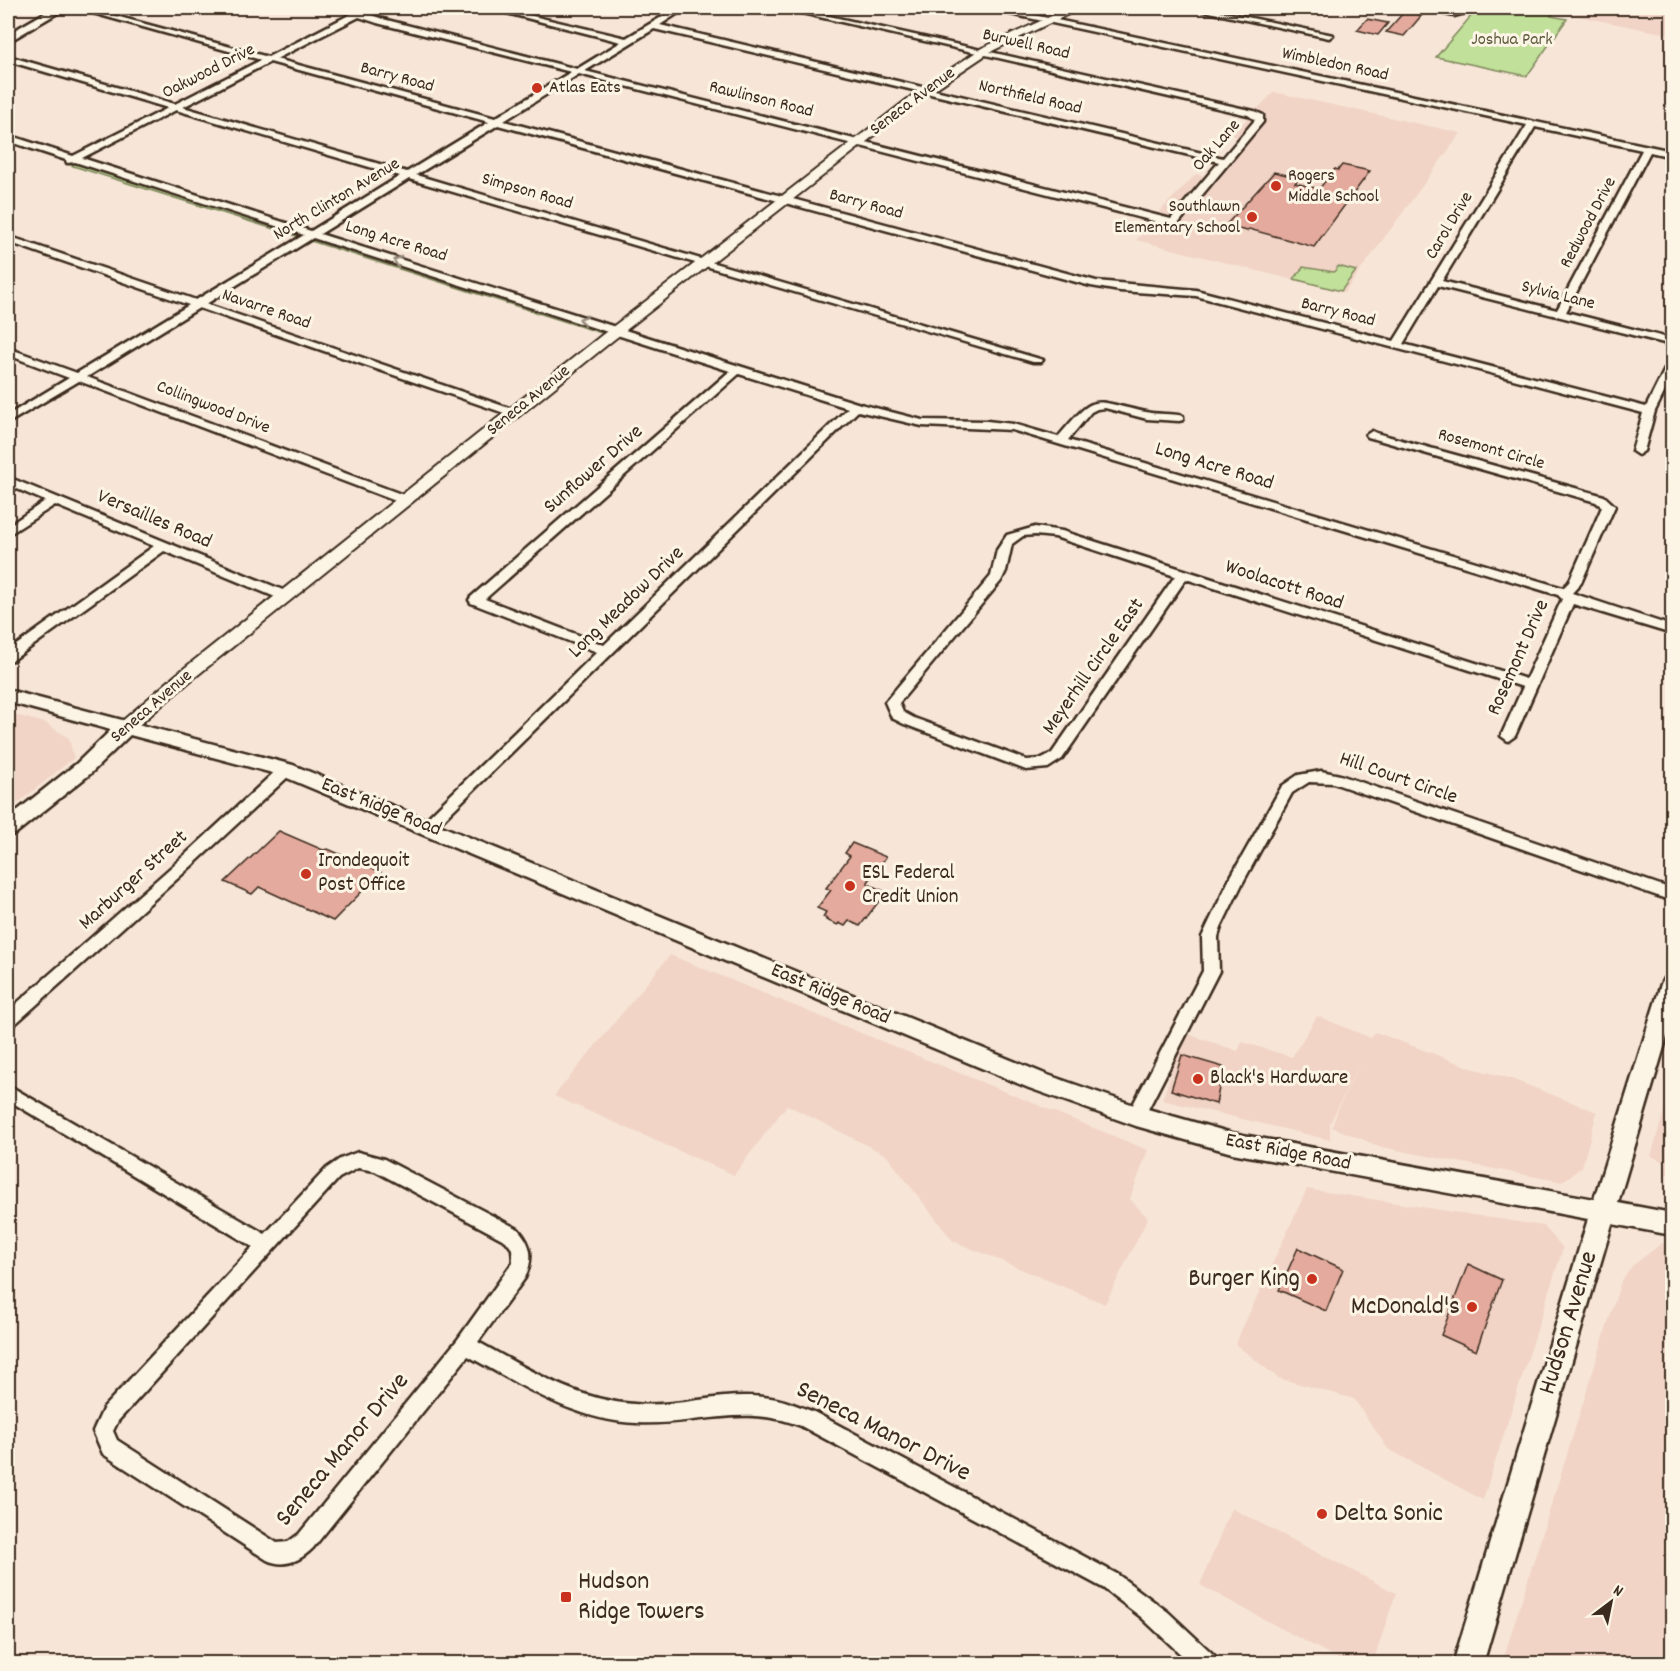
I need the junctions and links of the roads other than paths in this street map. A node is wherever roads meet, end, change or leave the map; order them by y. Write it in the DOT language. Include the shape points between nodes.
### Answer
graph roads {
  1 [pos="60,8"];
  2 [pos="79,8"];
  3 [pos="341,8"];
  4 [pos="370,8"];
  5 [pos="491,8"];
  6 [pos="682,8"];
  7 [pos="784,8"];
  8 [pos="992,8"];
  9 [pos="1076,8"];
  10 [pos="1194,8"];
  11 [pos="1422,8"];
  12 [pos="1448,8"];
  13 [pos="358,14"];
  14 [pos="1047,19"];
  15 [pos="652,26"];
  16 [pos="1329,35"];
  17 [pos="8,39"];
  18 [pos="627,41"];
  19 [pos="983,52"];
  20 [pos="8,58"];
  21 [pos="269,60"];
  22 [pos="578,71"];
  23 [pos="926,90"];
  24 [pos="175,107"];
  25 [pos="1260,117"];
  26 [pos="497,122"];
  27 [pos="1532,124"];
  28 [pos="8,138"];
  29 [pos="859,142"];
  30 [pos="8,148"];
  31 [pos="1648,148"];
  32 [pos="1672,153"];
  33 [pos="74,159"];
  34 [pos="1225,161"];
  35 [pos="62,165"];
  36 [pos="410,175"];
  37 [pos="784,200"];
  38 [pos="1173,223"];
  39 [pos="312,234"];
  40 [pos="8,239"];
  41 [pos="301,241"];
  42 [pos="705,262"];
  43 [pos="1435,282"];
  44 [pos="198,304"];
  45 [pos="1560,313"];
  46 [pos="612,334"];
  47 [pos="1672,342"];
  48 [pos="1396,345"];
  49 [pos="8,351"];
  50 [pos="1037,360"];
  51 [pos="1672,367"];
  52 [pos="738,369"];
  53 [pos="78,377"];
  54 [pos="856,407"];
  55 [pos="1649,411"];
  56 [pos="514,413"];
  57 [pos="1179,418"];
  58 [pos="8,420"];
  59 [pos="1372,435"];
  60 [pos="1061,441"];
  61 [pos="1638,451"];
  62 [pos="8,481"];
  63 [pos="1600,499"];
  64 [pos="55,500"];
  65 [pos="405,500"];
  66 [pos="8,531"];
  67 [pos="164,545"];
  68 [pos="1184,574"];
  69 [pos="1566,595"];
  70 [pos="285,596"];
  71 [pos="1672,630"];
  72 [pos="606,651"];
  73 [pos="8,657"];
  74 [pos="1531,685"];
  75 [pos="8,696"];
  76 [pos="126,727"];
  77 [pos="1508,736"];
  78 [pos="1026,765"];
  79 [pos="285,770"];
  80 [pos="428,827"];
  81 [pos="8,829"];
  82 [pos="1672,895"];
  83 [pos="1672,984"];
  84 [pos="8,1020"];
  85 [pos="8,1092"];
  86 [pos="1136,1116"];
  87 [pos="1603,1212"];
  88 [pos="1672,1224"];
  89 [pos="267,1245"];
  90 [pos="465,1345"];
  91 [pos="1207,1664"];
  92 [pos="1467,1664"];
  1 -- 17 [label="main road"];
  2 -- 21 [label="street, Barry Road"];
  3 -- 13 [label="street, Rawlinson Road"];
  4 -- 13 [label="street, Oakwood Drive"];
  5 -- 18 [label="street"];
  6 -- 15 [label="street, North Clinton Avenue"];
  7 -- 19 [label="street, Burwell Road"];
  8 -- 14 [label="street, Wimbledon Road"];
  9 -- 14 [label="street, Seneca Avenue"];
  10 -- 16 [label="street"];
  11 -- 12 [label="street" via="1461,13"];
  13 -- 21 [label="street, Oakwood Drive"];
  13 -- 22 [label="street, Rawlinson Road"];
  14 -- 19 [label="street, Seneca Avenue"];
  14 -- 27 [label="street, Wimbledon Road"];
  15 -- 18 [label="street, North Clinton Avenue"];
  15 -- 23 [label="street, Northfield Road"];
  18 -- 22 [label="street, North Clinton Avenue"];
  19 -- 23 [label="street, Seneca Avenue"];
  19 -- 25 [label="street, Burwell Road"];
  20 -- 24 [label="street, Simpson Road"];
  21 -- 24 [label="street, Oakwood Drive"];
  21 -- 26 [label="street, Barry Road"];
  22 -- 26 [label="street, North Clinton Avenue"];
  22 -- 29 [label="street, Rawlinson Road"];
  23 -- 29 [label="street, Seneca Avenue"];
  23 -- 34 [label="street, Northfield Road"];
  24 -- 33 [label="street, Oakwood Drive"];
  24 -- 36 [label="street, Simpson Road"];
  25 -- 34 [label="street, Oak Lane"];
  26 -- 36 [label="street, North Clinton Avenue"];
  26 -- 37 [label="street, Barry Road"];
  27 -- 31 [label="street, Wimbledon Road"];
  27 -- 43 [label="street, Carol Drive"];
  28 -- 33 [label="street, Long Acre Road"];
  29 -- 37 [label="street, Seneca Avenue"];
  29 -- 38 [label="street, Rawlinson Road"];
  30 -- 35 [label="street, Long Acre Road"];
  31 -- 32 [label="street, Wimbledon Road"];
  31 -- 45 [label="street, Redwood Drive"];
  33 -- 35 [label="street, Oakwood Drive"];
  33 -- 39 [label="street, Long Acre Road"];
  34 -- 38 [label="street, Oak Lane"];
  35 -- 41 [label="street, Long Acre Road"];
  36 -- 39 [label="street, North Clinton Avenue"];
  36 -- 42 [label="street, Simpson Road"];
  37 -- 42 [label="street, Seneca Avenue"];
  37 -- 48 [label="street, Barry Road" via="1095,284 1186,291"];
  39 -- 41 [label="street, North Clinton Avenue"];
  46 -- 39 [label="street, Long Acre Road, one-way"];
  40 -- 44 [label="street, Navarre Road"];
  41 -- 44 [label="street, North Clinton Avenue"];
  41 -- 46 [label="street, Long Acre Road"];
  42 -- 46 [label="street, Seneca Avenue"];
  42 -- 50 [label="street, Simpson Road"];
  43 -- 45 [label="street, Sylvia Lane"];
  43 -- 48 [label="street, Carol Drive"];
  44 -- 53 [label="street, North Clinton Avenue"];
  44 -- 56 [label="street, Navarre Road"];
  45 -- 47 [label="street, Sylvia Lane"];
  46 -- 52 [label="street, Long Acre Road"];
  46 -- 56 [label="street, Seneca Avenue"];
  48 -- 55 [label="street, Barry Road"];
  49 -- 53 [label="street, Collingwood Drive"];
  51 -- 55 [label="street"];
  52 -- 54 [label="street, Long Acre Road"];
  52 -- 72 [label="street, Sunflower Drive" via="476,600"];
  53 -- 58 [label="street, North Clinton Avenue"];
  53 -- 65 [label="street, Collingwood Drive"];
  54 -- 60 [label="street, Long Acre Road" via="922,423 1000,425"];
  54 -- 72 [label="street, Long Meadow Drive"];
  55 -- 61 [label="street"];
  56 -- 65 [label="street, Seneca Avenue"];
  57 -- 60 [label="street" via="1147,417 1105,405 1094,406"];
  59 -- 63 [label="street, Rosemont Circle"];
  60 -- 69 [label="street, Long Acre Road"];
  62 -- 64 [label="street, Versailles Road"];
  63 -- 69 [label="street, Rosemont Drive" via="1609,506"];
  64 -- 66 [label="street"];
  64 -- 67 [label="street, Versailles Road"];
  65 -- 70 [label="street, Seneca Avenue"];
  67 -- 70 [label="street, Versailles Road"];
  67 -- 73 [label="street"];
  68 -- 74 [label="street, Woolacott Road"];
  68 -- 78 [label="street, Meyerhill Circle East" via="1058,756 1043,764"];
  68 -- 78 [label="street, Woolacott Road" via="1041,530 1025,532 1006,543 1002,569 996,578 892,702 897,714 909,722"];
  69 -- 71 [label="street, Long Acre Road"];
  69 -- 74 [label="street, Rosemont Drive"];
  70 -- 76 [label="street, Seneca Avenue"];
  72 -- 80 [label="street, Long Meadow Drive"];
  74 -- 77 [label="street, Rosemont Drive"];
  75 -- 76 [label="main road, East Ridge Road"];
  76 -- 79 [label="main road, East Ridge Road"];
  76 -- 81 [label="main road, Seneca Avenue" via="77,774"];
  79 -- 80 [label="main road, East Ridge Road"];
  79 -- 84 [label="street, Marburger Street"];
  80 -- 86 [label="main road, East Ridge Road" via="1037,1081"];
  82 -- 86 [label="street, Hill Court Circle" via="1335,778 1304,777 1294,781 1234,884 1210,937 1211,971"];
  83 -- 87 [label="main road, Hudson Avenue"];
  85 -- 89 [label="street"];
  86 -- 87 [label="main road, East Ridge Road" via="1252,1147"];
  87 -- 88 [label="main road, East Ridge Road"];
  87 -- 92 [label="main road, Hudson Avenue"];
  89 -- 90 [label="street, Seneca Manor Drive" via="339,1168 358,1160 378,1164 512,1235 520,1244 523,1259 518,1272"];
  89 -- 90 [label="street, Seneca Manor Drive" via="111,1414 103,1431 110,1447 274,1552 292,1552 306,1541"];
  90 -- 91 [label="street, Seneca Manor Drive" via="560,1395 604,1411 649,1414 765,1406 807,1419 1110,1581 1139,1600"];
}
